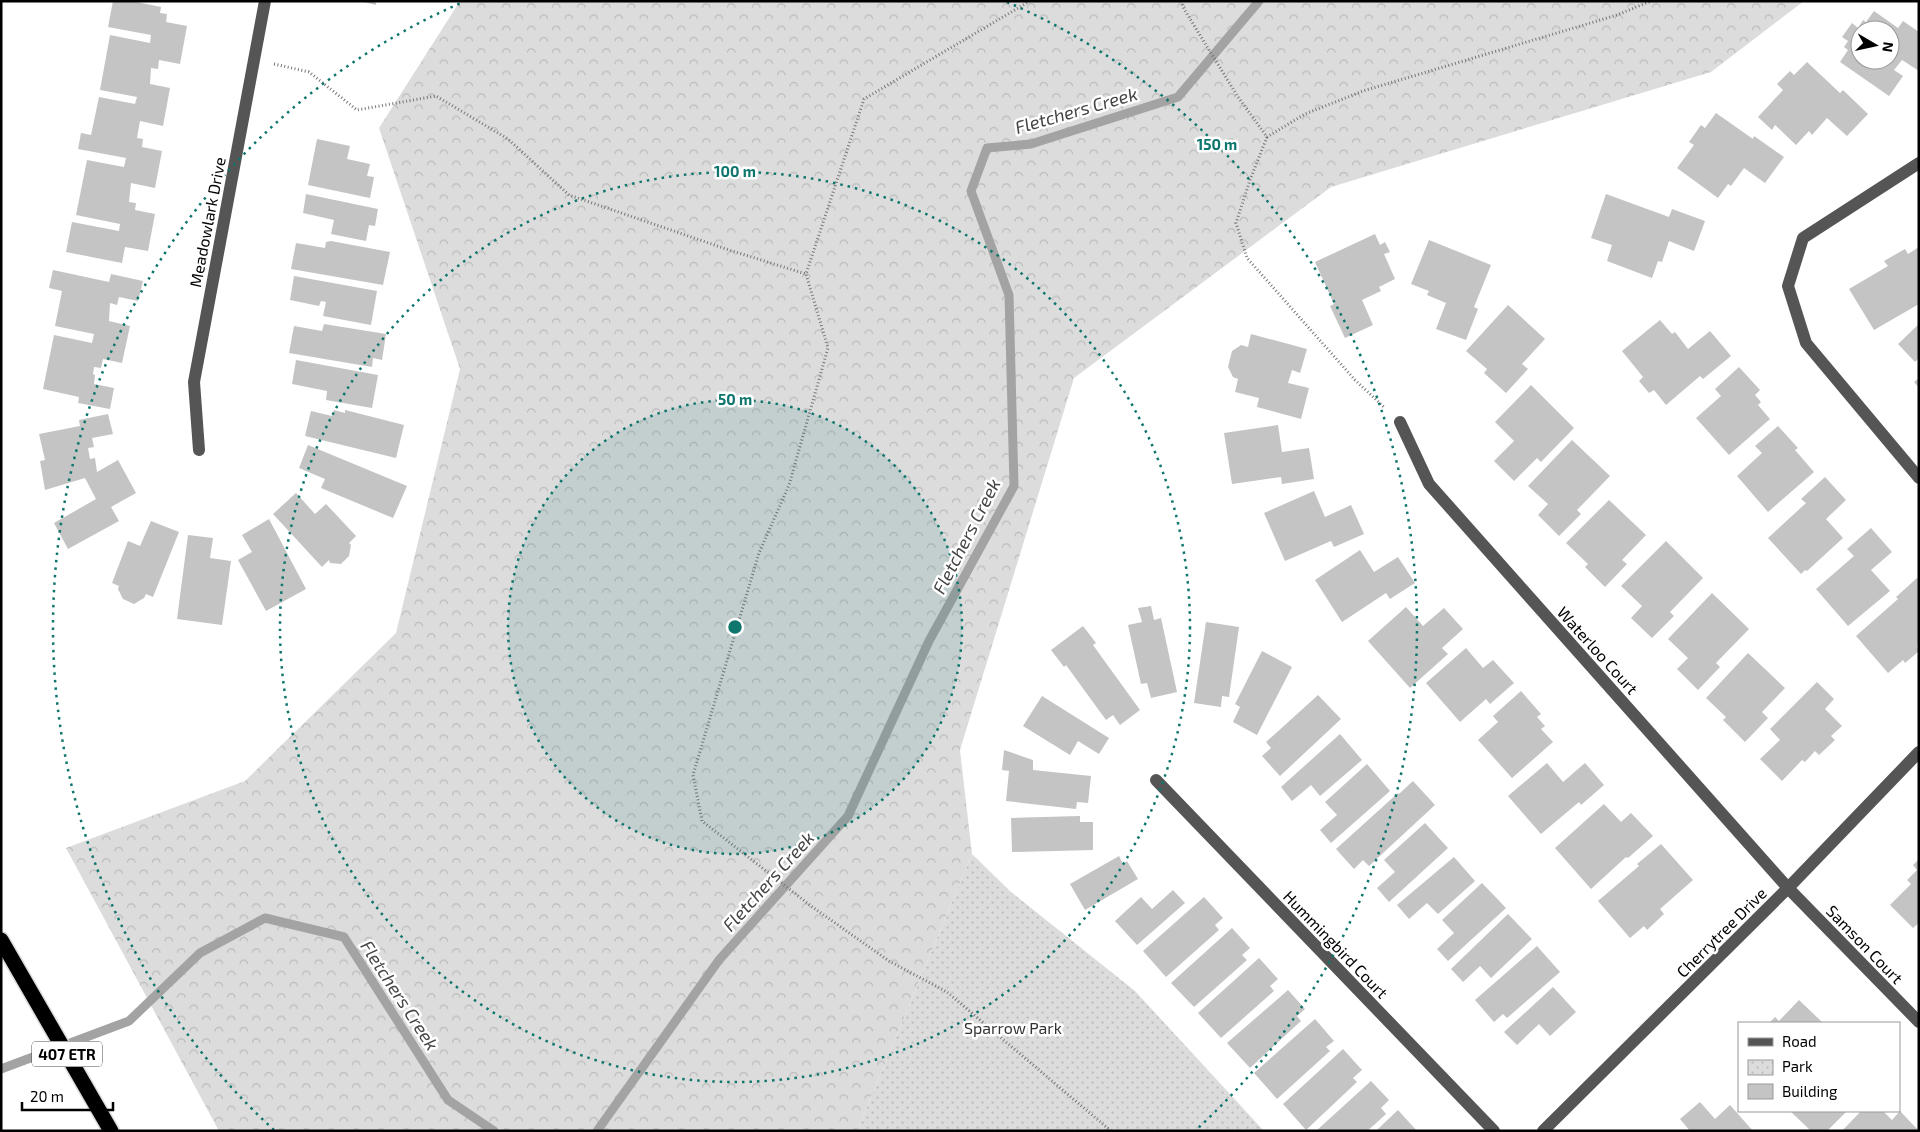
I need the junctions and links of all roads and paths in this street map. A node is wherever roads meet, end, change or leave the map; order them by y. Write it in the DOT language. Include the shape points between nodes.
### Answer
graph roads {
  1 [pos="265,1"];
  2 [pos="1030,1"];
  3 [pos="1181,1"];
  4 [pos="1651,1"];
  5 [pos="254,59"];
  6 [pos="1267,137"];
  7 [pos="1919,163"];
  8 [pos="806,274"];
  9 [pos="1400,422"];
  10 [pos="199,450"];
  11 [pos="1919,478"];
  12 [pos="1919,752"];
  13 [pos="1156,780"];
  14 [pos="1788,888"];
  15 [pos="1,940"];
  16 [pos="1919,1022"];
  17 [pos="111,1131"];
  18 [pos="1111,1131"];
  19 [pos="1494,1131"];
  20 [pos="1543,1131"];
  1 -- 5 [label="street, Meadowlark Drive"];
  2 -- 8 [label="path" via="864,99"];
  3 -- 6 [label="path" via="1238,97"];
  4 -- 6 [label="path" via="1617,15 1363,91 1305,114"];
  5 -- 8 [label="path" via="309,72 357,110 436,96 508,139 569,195"];
  5 -- 10 [label="street, Meadowlark Drive" via="194,382"];
  6 -- 9 [label="path" via="1236,223 1247,258 1355,380"];
  7 -- 11 [label="street" via="1803,238 1788,286 1806,343"];
  8 -- 18 [label="path" via="828,348 789,486 758,553 693,775 702,821 811,906 889,961 947,992"];
  9 -- 14 [label="street, Waterloo Court" via="1428,484"];
  12 -- 14 [label="street, Cherrytree Drive"];
  13 -- 19 [label="street, Hummingbird Court"];
  14 -- 16 [label="street, Samson Court"];
  14 -- 20 [label="street, Cherrytree Drive"];
  15 -- 17 [label="highway, 407 ETR"];
}
